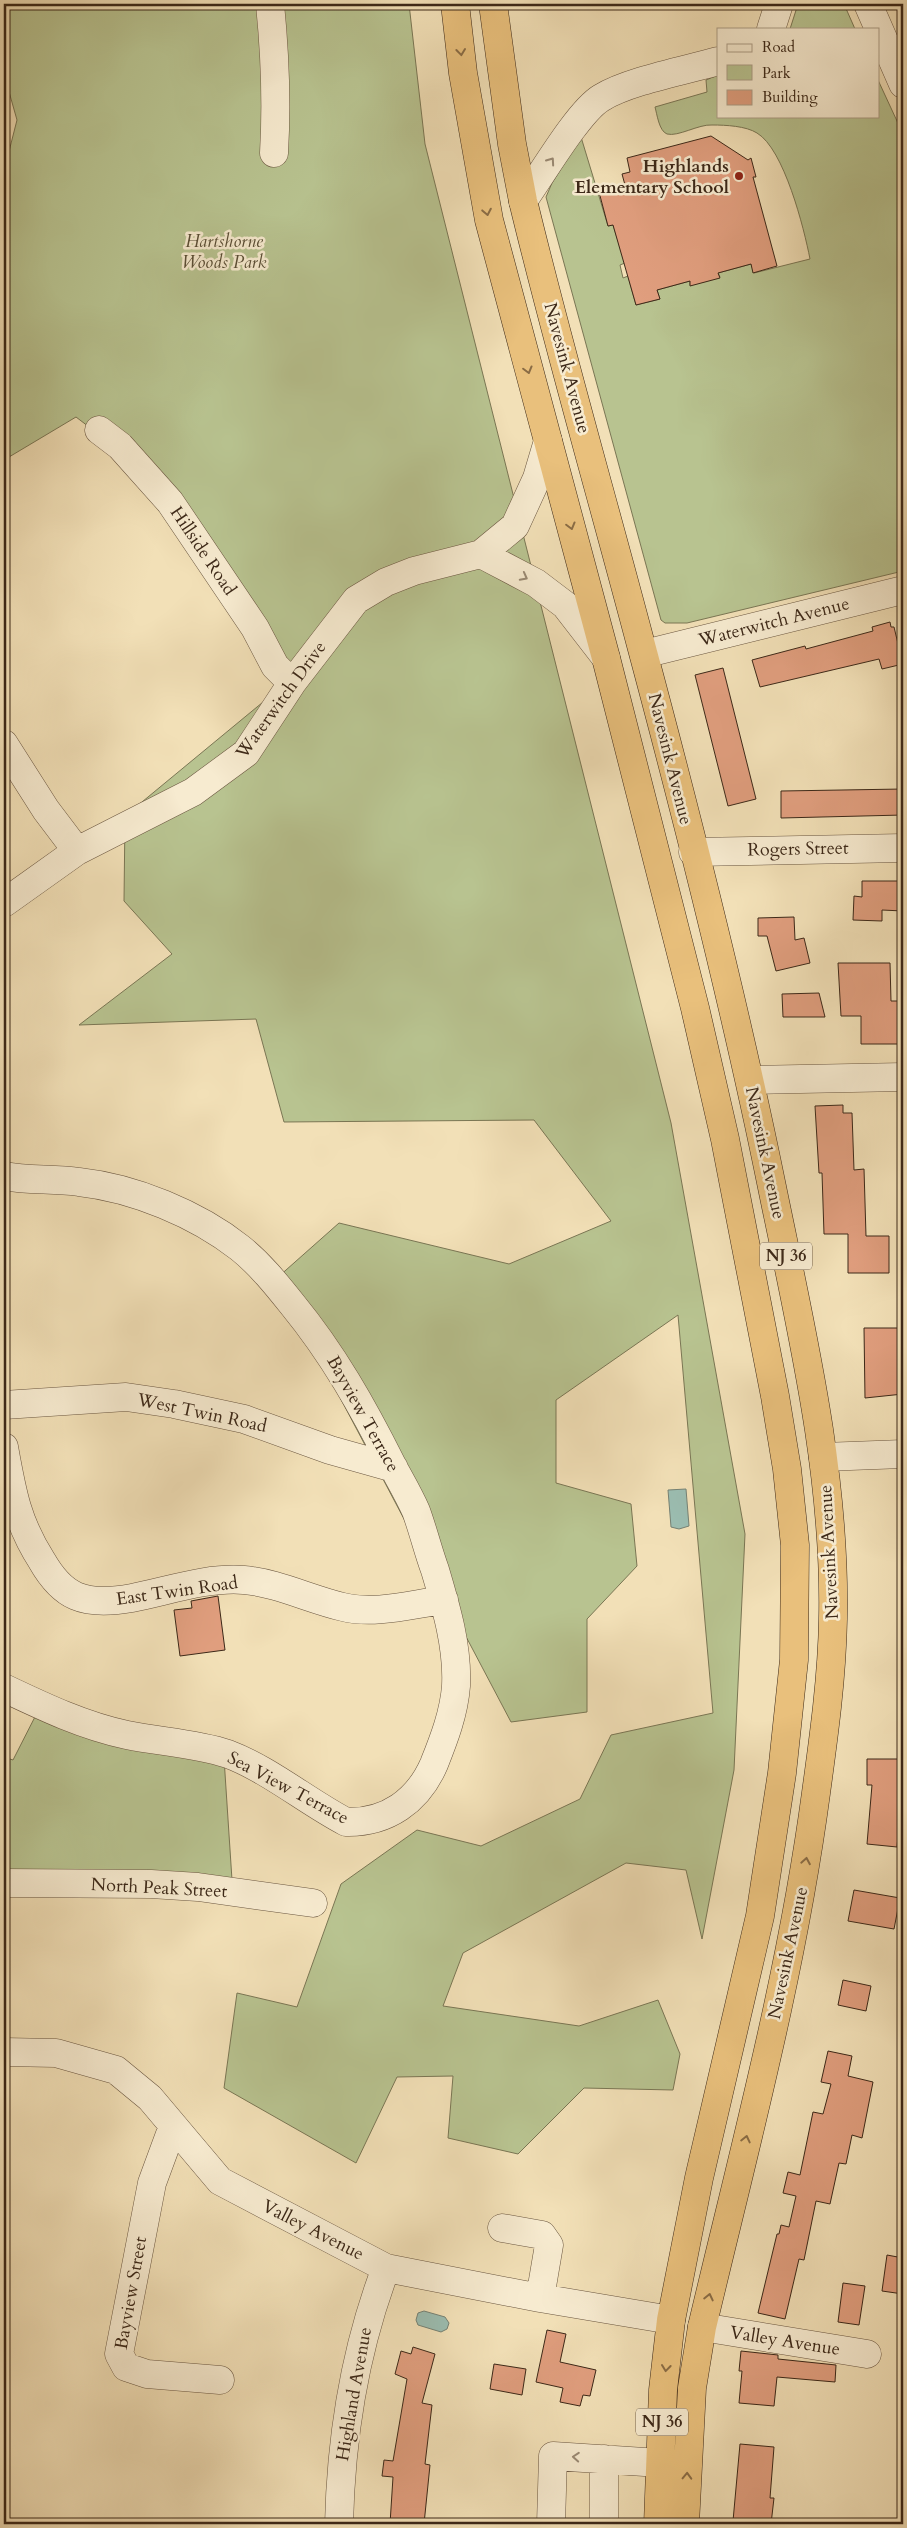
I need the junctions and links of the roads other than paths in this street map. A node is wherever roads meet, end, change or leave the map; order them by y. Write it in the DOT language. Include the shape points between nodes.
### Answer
graph roads {
  1 [pos="270,4"];
  2 [pos="455,4"];
  3 [pos="493,4"];
  4 [pos="779,4"];
  5 [pos="868,4"];
  6 [pos="771,28"];
  7 [pos="897,51"];
  8 [pos="717,61"];
  9 [pos="903,84"];
  10 [pos="274,152"];
  11 [pos="523,201"];
  12 [pos="99,430"];
  13 [pos="548,441"];
  14 [pos="481,554"];
  15 [pos="903,590"];
  16 [pos="644,654"];
  17 [pos="606,658"];
  18 [pos="292,683"];
  19 [pos="4,744"];
  20 [pos="903,848"];
  21 [pos="77,851"];
  22 [pos="693,852"];
  23 [pos="4,903"];
  24 [pos="903,1077"];
  25 [pos="750,1080"];
  26 [pos="4,1176"];
  27 [pos="4,1405"];
  28 [pos="4,1447"];
  29 [pos="903,1454"];
  30 [pos="823,1457"];
  31 [pos="394,1468"];
  32 [pos="444,1600"];
  33 [pos="4,1688"];
  34 [pos="421,1787"];
  35 [pos="4,1883"];
  36 [pos="313,1903"];
  37 [pos="4,2052"];
  38 [pos="173,2126"];
  39 [pos="502,2228"];
  40 [pos="386,2268"];
  41 [pos="540,2298"];
  42 [pos="672,2320"];
  43 [pos="702,2327"];
  44 [pos="868,2354"];
  45 [pos="220,2380"];
  46 [pos="604,2459"];
  47 [pos="660,2463"];
  48 [pos="339,2524"];
  49 [pos="551,2524"];
  50 [pos="604,2524"];
  51 [pos="658,2524"];
  52 [pos="685,2524"];
  1 -- 10 [label="street" via="276,58"];
  2 -- 13 [label="highway, Navesink Avenue / NJ 36, one-way" via="489,220"];
  3 -- 11 [label="highway, Navesink Avenue / NJ 36"];
  4 -- 6 [label="street"];
  5 -- 7 [label="street"];
  7 -- 9 [label="street"];
  11 -- 8 [label="street, one-way" via="588,110 601,98 622,88"];
  11 -- 16 [label="highway, Navesink Avenue / NJ 36"];
  12 -- 18 [label="street, Hillside Road" via="120,446 170,502 255,628 274,666"];
  13 -- 14 [label="street" via="537,478 515,526"];
  13 -- 17 [label="highway, Navesink Avenue / NJ 36, one-way"];
  14 -- 17 [label="street, one-way" via="536,583 565,604"];
  14 -- 18 [label="street, Waterwitch Drive" via="414,571 369,591 356,600"];
  15 -- 16 [label="street, Waterwitch Avenue"];
  16 -- 22 [label="highway, Navesink Avenue / NJ 36"];
  17 -- 42 [label="highway, Navesink Avenue / NJ 36" via="725,1139 775,1396 795,1546 794,1660 772,1846 760,1916 688,2230"];
  18 -- 21 [label="street, Waterwitch Drive" via="246,753 232,765 193,792"];
  19 -- 21 [label="street" via="46,810"];
  20 -- 22 [label="street, Rogers Street"];
  21 -- 23 [label="street, Waterwitch Drive"];
  22 -- 25 [label="highway, Navesink Avenue / NJ 36"];
  24 -- 25 [label="street"];
  25 -- 30 [label="highway, Navesink Avenue / NJ 36" via="807,1360"];
  26 -- 31 [label="street, Bayview Terrace" via="81,1182 131,1194 187,1215 209,1226 239,1248 273,1281 312,1328 364,1409"];
  27 -- 31 [label="street, West Twin Road" via="126,1397 174,1404 244,1419 330,1450"];
  28 -- 32 [label="street, East Twin Road" via="14,1502 29,1541 61,1587 76,1596 106,1601 129,1599 199,1583 243,1580 275,1586 343,1608 367,1610"];
  29 -- 30 [label="street"];
  43 -- 30 [label="highway, Navesink Avenue / NJ 36, one-way" via="791,1947 813,1820 825,1727 833,1622 832,1548"];
  31 -- 32 [label="street, Bayview Terrace" via="415,1510"];
  32 -- 34 [label="street, Bayview Terrace" via="455,1656 456,1687 444,1738"];
  33 -- 34 [label="street, Sea View Terrace" via="50,1711 86,1724 228,1754 289,1786 346,1822 383,1818 402,1808"];
  35 -- 36 [label="street, North Peak Street" via="198,1887"];
  37 -- 38 [label="street, Valley Avenue" via="56,2053 116,2070 150,2098"];
  38 -- 40 [label="street, Valley Avenue" via="220,2181 230,2188"];
  38 -- 45 [label="street, Bayview Street" via="152,2183 119,2354 126,2367 146,2374"];
  39 -- 41 [label="street" via="542,2235 547,2240 549,2245"];
  40 -- 41 [label="street, Valley Avenue"];
  40 -- 48 [label="street, Highland Avenue" via="369,2313 358,2357 340,2481"];
  41 -- 42 [label="street, Valley Avenue"];
  42 -- 47 [label="highway, Navesink Avenue / NJ 36, one-way" via="663,2390"];
  43 -- 44 [label="street, Valley Avenue"];
  52 -- 43 [label="highway, Navesink Avenue / NJ 36, one-way" via="692,2388"];
  46 -- 47 [label="street"];
  46 -- 49 [label="street, one-way" via="554,2456"];
  46 -- 50 [label="street"];
  47 -- 51 [label="highway, Navesink Avenue / NJ 36"];
}
